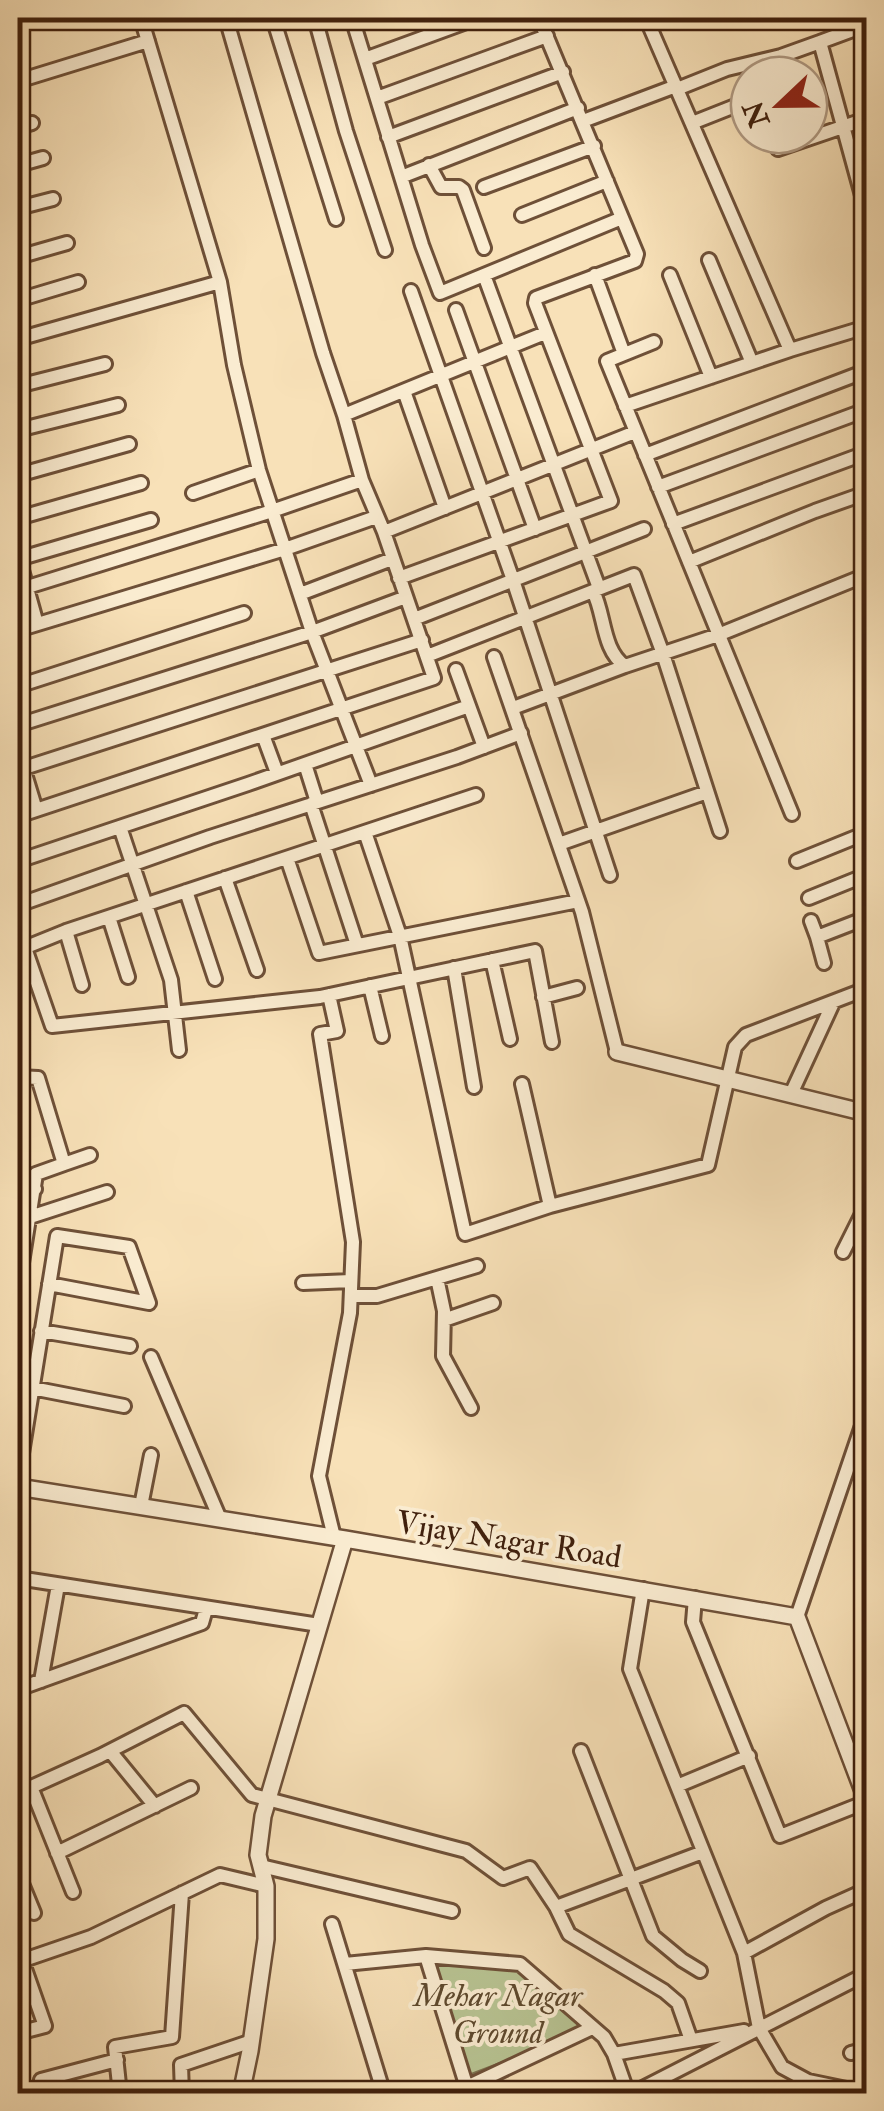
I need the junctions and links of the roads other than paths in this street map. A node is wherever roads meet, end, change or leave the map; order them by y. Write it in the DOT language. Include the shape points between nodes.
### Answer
graph roads {
  1 [pos="141,18"];
  2 [pos="226,18"];
  3 [pos="273,18"];
  4 [pos="315,18"];
  5 [pos="354,18"];
  6 [pos="476,18"];
  7 [pos="539,18"];
  8 [pos="646,18"];
  9 [pos="866,25"];
  10 [pos="546,36"];
  11 [pos="148,41"];
  12 [pos="820,42"];
  13 [pos="365,59"];
  14 [pos="563,72"];
  15 [pos="18,81"];
  16 [pos="676,87"];
  17 [pos="377,98"];
  18 [pos="729,108"];
  19 [pos="581,115"];
  20 [pos="866,119"];
  21 [pos="692,123"];
  22 [pos="844,126"];
  23 [pos="829,131"];
  24 [pos="388,138"];
  25 [pos="594,146"];
  26 [pos="43,158"];
  27 [pos="860,162"];
  28 [pos="429,164"];
  29 [pos="18,165"];
  30 [pos="401,176"];
  31 [pos="608,181"];
  32 [pos="484,187"];
  33 [pos="53,198"];
  34 [pos="18,208"];
  35 [pos="866,210"];
  36 [pos="522,215"];
  37 [pos="622,218"];
  38 [pos="336,219"];
  39 [pos="67,242"];
  40 [pos="484,248"];
  41 [pos="385,250"];
  42 [pos="18,257"];
  43 [pos="710,260"];
  44 [pos="484,275"];
  45 [pos="595,275"];
  46 [pos="670,275"];
  47 [pos="78,282"];
  48 [pos="220,282"];
  49 [pos="411,291"];
  50 [pos="18,300"];
  51 [pos="456,310"];
  52 [pos="866,327"];
  53 [pos="545,334"];
  54 [pos="18,340"];
  55 [pos="654,342"];
  56 [pos="511,347"];
  57 [pos="790,350"];
  58 [pos="624,354"];
  59 [pos="474,362"];
  60 [pos="752,363"];
  61 [pos="105,364"];
  62 [pos="866,371"];
  63 [pos="441,376"];
  64 [pos="711,377"];
  65 [pos="18,386"];
  66 [pos="404,391"];
  67 [pos="118,405"];
  68 [pos="625,406"];
  69 [pos="866,410"];
  70 [pos="344,415"];
  71 [pos="18,430"];
  72 [pos="636,432"];
  73 [pos="129,444"];
  74 [pos="590,450"];
  75 [pos="866,453"];
  76 [pos="645,454"];
  77 [pos="554,464"];
  78 [pos="259,470"];
  79 [pos="18,475"];
  80 [pos="517,479"];
  81 [pos="362,480"];
  82 [pos="140,483"];
  83 [pos="658,487"];
  84 [pos="193,492"];
  85 [pos="866,492"];
  86 [pos="483,494"];
  87 [pos="445,508"];
  88 [pos="272,511"];
  89 [pos="572,516"];
  90 [pos="376,517"];
  91 [pos="18,518"];
  92 [pos="151,520"];
  93 [pos="673,524"];
  94 [pos="535,529"];
  95 [pos="644,529"];
  96 [pos="384,532"];
  97 [pos="500,543"];
  98 [pos="285,548"];
  99 [pos="586,551"];
  100 [pos="18,558"];
  101 [pos="392,559"];
  102 [pos="689,562"];
  103 [pos="866,575"];
  104 [pos="399,578"];
  105 [pos="513,580"];
  106 [pos="22,589"];
  107 [pos="596,590"];
  108 [pos="300,594"];
  109 [pos="406,596"];
  110 [pos="244,613"];
  111 [pos="414,619"];
  112 [pos="524,619"];
  113 [pos="37,624"];
  114 [pos="18,630"];
  115 [pos="312,632"];
  116 [pos="718,635"];
  117 [pos="422,640"];
  118 [pos="662,654"];
  119 [pos="428,656"];
  120 [pos="494,658"];
  121 [pos="625,666"];
  122 [pos="326,669"];
  123 [pos="456,670"];
  124 [pos="18,686"];
  125 [pos="550,694"];
  126 [pos="469,706"];
  127 [pos="512,708"];
  128 [pos="341,709"];
  129 [pos="18,725"];
  130 [pos="522,733"];
  131 [pos="263,735"];
  132 [pos="356,746"];
  133 [pos="484,747"];
  134 [pos="18,751"];
  135 [pos="306,764"];
  136 [pos="20,769"];
  137 [pos="277,774"];
  138 [pos="371,785"];
  139 [pos="707,792"];
  140 [pos="476,795"];
  141 [pos="314,803"];
  142 [pos="36,810"];
  143 [pos="792,814"];
  144 [pos="18,816"];
  145 [pos="120,827"];
  146 [pos="596,831"];
  147 [pos="366,832"];
  148 [pos="720,832"];
  149 [pos="866,833"];
  150 [pos="558,844"];
  151 [pos="324,846"];
  152 [pos="287,858"];
  153 [pos="18,861"];
  154 [pos="797,861"];
  155 [pos="132,865"];
  156 [pos="610,875"];
  157 [pos="866,875"];
  158 [pos="225,878"];
  159 [pos="186,891"];
  160 [pos="809,898"];
  161 [pos="578,900"];
  162 [pos="18,904"];
  163 [pos="145,904"];
  164 [pos="109,917"];
  165 [pos="866,918"];
  166 [pos="810,921"];
  167 [pos="66,931"];
  168 [pos="400,936"];
  169 [pos="817,938"];
  170 [pos="357,945"];
  171 [pos="21,949"];
  172 [pos="492,960"];
  173 [pos="824,964"];
  174 [pos="454,968"];
  175 [pos="258,970"];
  176 [pos="128,977"];
  177 [pos="410,978"];
  178 [pos="214,980"];
  179 [pos="82,985"];
  180 [pos="370,986"];
  181 [pos="577,988"];
  182 [pos="866,989"];
  183 [pos="329,995"];
  184 [pos="543,996"];
  185 [pos="833,1003"];
  186 [pos="176,1011"];
  187 [pos="382,1036"];
  188 [pos="510,1040"];
  189 [pos="552,1042"];
  190 [pos="179,1050"];
  191 [pos="617,1052"];
  192 [pos="18,1077"];
  193 [pos="727,1078"];
  194 [pos="522,1084"];
  195 [pos="474,1087"];
  196 [pos="790,1094"];
  197 [pos="866,1112"];
  198 [pos="90,1155"];
  199 [pos="64,1164"];
  200 [pos="35,1189"];
  201 [pos="107,1192"];
  202 [pos="18,1195"];
  203 [pos="550,1206"];
  204 [pos="866,1206"];
  205 [pos="30,1217"];
  206 [pos="22,1236"];
  207 [pos="843,1252"];
  208 [pos="477,1266"];
  209 [pos="437,1278"];
  210 [pos="18,1281"];
  211 [pos="352,1281"];
  212 [pos="303,1283"];
  213 [pos="49,1284"];
  214 [pos="351,1296"];
  215 [pos="493,1304"];
  216 [pos="444,1320"];
  217 [pos="42,1331"];
  218 [pos="130,1346"];
  219 [pos="151,1357"];
  220 [pos="32,1388"];
  221 [pos="124,1406"];
  222 [pos="470,1408"];
  223 [pos="866,1414"];
  224 [pos="151,1455"];
  225 [pos="18,1478"];
  226 [pos="18,1487"];
  227 [pos="140,1506"];
  228 [pos="220,1519"];
  229 [pos="339,1538"];
  230 [pos="18,1578"];
  231 [pos="58,1584"];
  232 [pos="643,1589"];
  233 [pos="696,1598"];
  234 [pos="206,1609"];
  235 [pos="797,1617"];
  236 [pos="319,1625"];
  237 [pos="41,1681"];
  238 [pos="18,1690"];
  239 [pos="110,1751"];
  240 [pos="581,1751"];
  241 [pos="748,1756"];
  242 [pos="677,1786"];
  243 [pos="31,1787"];
  244 [pos="191,1788"];
  245 [pos="18,1793"];
  246 [pos="268,1800"];
  247 [pos="866,1801"];
  248 [pos="155,1806"];
  249 [pos="57,1852"];
  250 [pos="704,1852"];
  251 [pos="261,1866"];
  252 [pos="18,1874"];
  253 [pos="632,1880"];
  254 [pos="266,1886"];
  255 [pos="866,1890"];
  256 [pos="73,1892"];
  257 [pos="182,1893"];
  258 [pos="556,1907"];
  259 [pos="452,1911"];
  260 [pos="34,1913"];
  261 [pos="332,1924"];
  262 [pos="744,1953"];
  263 [pos="426,1956"];
  264 [pos="19,1957"];
  265 [pos="345,1964"];
  266 [pos="700,1971"];
  267 [pos="866,1974"];
  268 [pos="592,2028"];
  269 [pos="758,2028"];
  270 [pos="18,2033"];
  271 [pos="690,2040"];
  272 [pos="252,2041"];
  273 [pos="866,2048"];
  274 [pos="851,2053"];
  275 [pos="614,2054"];
  276 [pos="116,2060"];
  277 [pos="41,2080"];
  278 [pos="468,2090"];
  279 [pos="866,2093"];
  280 [pos="120,2094"];
  281 [pos="182,2094"];
  282 [pos="241,2094"];
  283 [pos="384,2094"];
  284 [pos="630,2094"];
  1 -- 11 [label="street"];
  2 -- 70 [label="street"];
  3 -- 38 [label="street"];
  4 -- 41 [label="street"];
  5 -- 13 [label="street"];
  6 -- 13 [label="street"];
  7 -- 10 [label="street"];
  8 -- 16 [label="street"];
  9 -- 12 [label="street"];
  10 -- 14 [label="street"];
  10 -- 17 [label="street"];
  11 -- 15 [label="street"];
  11 -- 48 [label="street"];
  12 -- 16 [label="street"];
  12 -- 22 [label="street"];
  13 -- 17 [label="street"];
  14 -- 19 [label="street"];
  14 -- 24 [label="street"];
  16 -- 19 [label="street"];
  16 -- 21 [label="street"];
  17 -- 24 [label="street"];
  18 -- 21 [label="street"];
  19 -- 25 [label="street"];
  19 -- 28 [label="street"];
  20 -- 22 [label="street"];
  21 -- 57 [label="street"];
  22 -- 23 [label="street"];
  22 -- 27 [label="street"];
  24 -- 30 [label="street"];
  25 -- 31 [label="street"];
  25 -- 32 [label="street"];
  26 -- 29 [label="street"];
  27 -- 35 [label="street"];
  28 -- 30 [label="street"];
  28 -- 40 [label="street" via="441,187 463,190"];
  30 -- 44 [label="street" via="440,293"];
  31 -- 36 [label="street"];
  31 -- 37 [label="street"];
  33 -- 34 [label="street"];
  37 -- 44 [label="street"];
  37 -- 45 [label="street" via="638,258"];
  39 -- 42 [label="street"];
  43 -- 60 [label="street"];
  44 -- 56 [label="street"];
  45 -- 53 [label="street" via="536,298"];
  45 -- 58 [label="street"];
  46 -- 64 [label="street"];
  47 -- 50 [label="street"];
  48 -- 54 [label="street"];
  48 -- 78 [label="street"];
  49 -- 63 [label="street"];
  51 -- 59 [label="street"];
  52 -- 57 [label="street"];
  53 -- 56 [label="street"];
  53 -- 74 [label="street"];
  55 -- 58 [label="street"];
  56 -- 59 [label="street"];
  56 -- 77 [label="street"];
  57 -- 60 [label="street"];
  58 -- 68 [label="street" via="607,361"];
  59 -- 63 [label="street"];
  59 -- 80 [label="street"];
  60 -- 64 [label="street"];
  61 -- 65 [label="street"];
  62 -- 76 [label="street"];
  63 -- 66 [label="street"];
  63 -- 86 [label="street"];
  64 -- 68 [label="street"];
  66 -- 70 [label="street"];
  66 -- 87 [label="street"];
  67 -- 71 [label="street"];
  68 -- 72 [label="street"];
  69 -- 83 [label="street"];
  70 -- 81 [label="street"];
  72 -- 74 [label="street"];
  72 -- 76 [label="street"];
  73 -- 79 [label="street"];
  74 -- 77 [label="street"];
  74 -- 89 [label="street" via="611,501"];
  75 -- 93 [label="street"];
  76 -- 83 [label="street"];
  77 -- 80 [label="street"];
  77 -- 89 [label="street"];
  78 -- 84 [label="street"];
  78 -- 88 [label="street"];
  80 -- 86 [label="street"];
  80 -- 94 [label="street"];
  81 -- 88 [label="street"];
  81 -- 90 [label="street"];
  82 -- 91 [label="street"];
  83 -- 93 [label="street"];
  85 -- 102 [label="street"];
  86 -- 87 [label="street"];
  86 -- 97 [label="street"];
  87 -- 96 [label="street"];
  88 -- 98 [label="street"];
  88 -- 106 [label="street"];
  89 -- 94 [label="street"];
  89 -- 99 [label="street"];
  90 -- 96 [label="street"];
  90 -- 98 [label="street"];
  92 -- 100 [label="street"];
  93 -- 102 [label="street"];
  94 -- 97 [label="street"];
  95 -- 99 [label="street"];
  96 -- 101 [label="street"];
  97 -- 104 [label="street"];
  97 -- 105 [label="street"];
  98 -- 108 [label="street"];
  98 -- 113 [label="street"];
  99 -- 105 [label="street"];
  99 -- 107 [label="street"];
  100 -- 106 [label="street"];
  101 -- 104 [label="street"];
  101 -- 108 [label="street"];
  102 -- 116 [label="street"];
  103 -- 116 [label="street"];
  104 -- 109 [label="street"];
  105 -- 111 [label="street"];
  105 -- 112 [label="street"];
  106 -- 113 [label="street"];
  107 -- 112 [label="street"];
  107 -- 118 [label="street" via="634,575"];
  107 -- 121 [label="street" via="610,644"];
  108 -- 115 [label="street"];
  109 -- 111 [label="street"];
  109 -- 115 [label="street"];
  110 -- 124 [label="street"];
  111 -- 117 [label="street"];
  112 -- 119 [label="street"];
  112 -- 125 [label="street"];
  113 -- 114 [label="street"];
  115 -- 122 [label="street"];
  115 -- 129 [label="street"];
  116 -- 118 [label="street"];
  116 -- 143 [label="street"];
  117 -- 119 [label="street"];
  117 -- 122 [label="street"];
  118 -- 121 [label="street"];
  118 -- 139 [label="street"];
  119 -- 128 [label="street" via="434,678"];
  120 -- 127 [label="street"];
  121 -- 125 [label="street"];
  122 -- 128 [label="street"];
  122 -- 136 [label="street"];
  123 -- 126 [label="street"];
  125 -- 127 [label="street"];
  125 -- 146 [label="street"];
  126 -- 132 [label="street"];
  126 -- 133 [label="street"];
  127 -- 130 [label="street"];
  128 -- 131 [label="street"];
  128 -- 132 [label="street"];
  130 -- 133 [label="street"];
  130 -- 150 [label="street"];
  131 -- 137 [label="street"];
  131 -- 142 [label="street"];
  132 -- 135 [label="street"];
  132 -- 138 [label="street"];
  133 -- 138 [label="street"];
  134 -- 136 [label="street"];
  135 -- 137 [label="street"];
  135 -- 141 [label="street"];
  136 -- 142 [label="street"];
  137 -- 145 [label="street"];
  138 -- 141 [label="street"];
  139 -- 146 [label="street"];
  139 -- 148 [label="street"];
  140 -- 147 [label="street"];
  141 -- 151 [label="street"];
  141 -- 155 [label="street"];
  142 -- 144 [label="street"];
  145 -- 153 [label="street"];
  145 -- 155 [label="street"];
  146 -- 150 [label="street"];
  146 -- 156 [label="street"];
  147 -- 151 [label="street"];
  147 -- 168 [label="street"];
  149 -- 154 [label="street"];
  150 -- 161 [label="street"];
  151 -- 152 [label="street"];
  151 -- 170 [label="street"];
  152 -- 158 [label="street"];
  152 -- 170 [label="street" via="319,952"];
  155 -- 162 [label="street"];
  155 -- 163 [label="street"];
  157 -- 160 [label="street"];
  158 -- 159 [label="street"];
  158 -- 175 [label="street"];
  159 -- 163 [label="street"];
  159 -- 178 [label="street"];
  161 -- 168 [label="street"];
  161 -- 191 [label="street"];
  163 -- 164 [label="street"];
  163 -- 186 [label="street"];
  164 -- 167 [label="street"];
  164 -- 176 [label="street"];
  165 -- 169 [label="street"];
  166 -- 169 [label="street"];
  167 -- 171 [label="street"];
  167 -- 179 [label="street"];
  168 -- 170 [label="street"];
  168 -- 177 [label="street"];
  169 -- 173 [label="street"];
  171 -- 186 [label="street" via="52,1026"];
  172 -- 174 [label="street"];
  172 -- 184 [label="street" via="534,951"];
  172 -- 188 [label="street"];
  174 -- 177 [label="street"];
  174 -- 195 [label="street"];
  177 -- 180 [label="street"];
  177 -- 203 [label="street" via="465,1234"];
  180 -- 183 [label="street"];
  180 -- 187 [label="street"];
  181 -- 184 [label="street"];
  182 -- 185 [label="street"];
  183 -- 186 [label="street"];
  183 -- 211 [label="street" via="336,1031 320,1034 353,1242"];
  184 -- 189 [label="street"];
  185 -- 193 [label="street" via="746,1035 735,1047"];
  185 -- 196 [label="street"];
  186 -- 190 [label="street"];
  191 -- 193 [label="street"];
  192 -- 199 [label="street" via="38,1078"];
  193 -- 196 [label="street"];
  193 -- 203 [label="street" via="708,1165"];
  194 -- 203 [label="street"];
  196 -- 197 [label="street"];
  198 -- 199 [label="street"];
  199 -- 200 [label="street" via="36,1174"];
  200 -- 202 [label="street"];
  200 -- 205 [label="street"];
  201 -- 205 [label="street"];
  204 -- 207 [label="street"];
  205 -- 206 [label="street"];
  206 -- 210 [label="street"];
  208 -- 209 [label="street"];
  209 -- 214 [label="street" via="378,1296"];
  209 -- 216 [label="street"];
  211 -- 212 [label="street"];
  211 -- 214 [label="street"];
  213 -- 213 [label="street" via="57,1236 129,1247 148,1304"];
  213 -- 217 [label="street"];
  214 -- 229 [label="street" via="318,1476"];
  215 -- 216 [label="street"];
  216 -- 222 [label="street" via="443,1356"];
  217 -- 218 [label="street"];
  217 -- 220 [label="street"];
  219 -- 228 [label="street"];
  220 -- 221 [label="street"];
  220 -- 225 [label="street"];
  223 -- 235 [label="street"];
  224 -- 227 [label="street"];
  226 -- 227 [label="street, Vijay Nagar Road"];
  227 -- 228 [label="street, Vijay Nagar Road"];
  228 -- 229 [label="street, Vijay Nagar Road"];
  229 -- 232 [label="street, Vijay Nagar Road"];
  229 -- 236 [label="street"];
  230 -- 231 [label="street"];
  231 -- 234 [label="street"];
  231 -- 237 [label="street"];
  232 -- 233 [label="street, Vijay Nagar Road"];
  232 -- 242 [label="street" via="630,1669"];
  233 -- 235 [label="street, Vijay Nagar Road"];
  233 -- 241 [label="street" via="693,1622"];
  234 -- 236 [label="street"];
  234 -- 237 [label="street" via="202,1623"];
  235 -- 247 [label="street"];
  236 -- 246 [label="street"];
  237 -- 238 [label="street"];
  239 -- 243 [label="street"];
  239 -- 246 [label="street" via="184,1713 252,1795"];
  239 -- 248 [label="street"];
  240 -- 253 [label="street"];
  241 -- 242 [label="street"];
  241 -- 247 [label="street" via="780,1836"];
  242 -- 250 [label="street"];
  243 -- 245 [label="street"];
  243 -- 249 [label="street"];
  244 -- 248 [label="street"];
  246 -- 251 [label="street"];
  246 -- 258 [label="street" via="466,1851 502,1878 530,1868"];
  248 -- 249 [label="street"];
  249 -- 256 [label="street"];
  250 -- 253 [label="street"];
  250 -- 262 [label="street"];
  251 -- 254 [label="street"];
  251 -- 259 [label="street"];
  252 -- 260 [label="street"];
  253 -- 258 [label="street"];
  253 -- 266 [label="street" via="653,1936"];
  254 -- 257 [label="street" via="220,1875"];
  254 -- 272 [label="street"];
  255 -- 262 [label="street"];
  257 -- 264 [label="street" via="91,1937"];
  257 -- 276 [label="street" via="172,2036 115,2048"];
  258 -- 271 [label="street" via="569,1934 678,2003"];
  261 -- 265 [label="street"];
  262 -- 269 [label="street"];
  263 -- 265 [label="street"];
  263 -- 268 [label="street" via="520,1964"];
  263 -- 278 [label="street"];
  264 -- 270 [label="street" via="46,2026"];
  265 -- 283 [label="street"];
  267 -- 269 [label="street"];
  268 -- 275 [label="street"];
  268 -- 278 [label="street"];
  269 -- 271 [label="street"];
  269 -- 279 [label="street" via="782,2067 808,2081"];
  269 -- 284 [label="street"];
  271 -- 275 [label="street"];
  272 -- 281 [label="street" via="181,2064"];
  272 -- 282 [label="street"];
  273 -- 274 [label="street"];
  275 -- 284 [label="street"];
  276 -- 277 [label="street"];
  276 -- 280 [label="street"];
}
